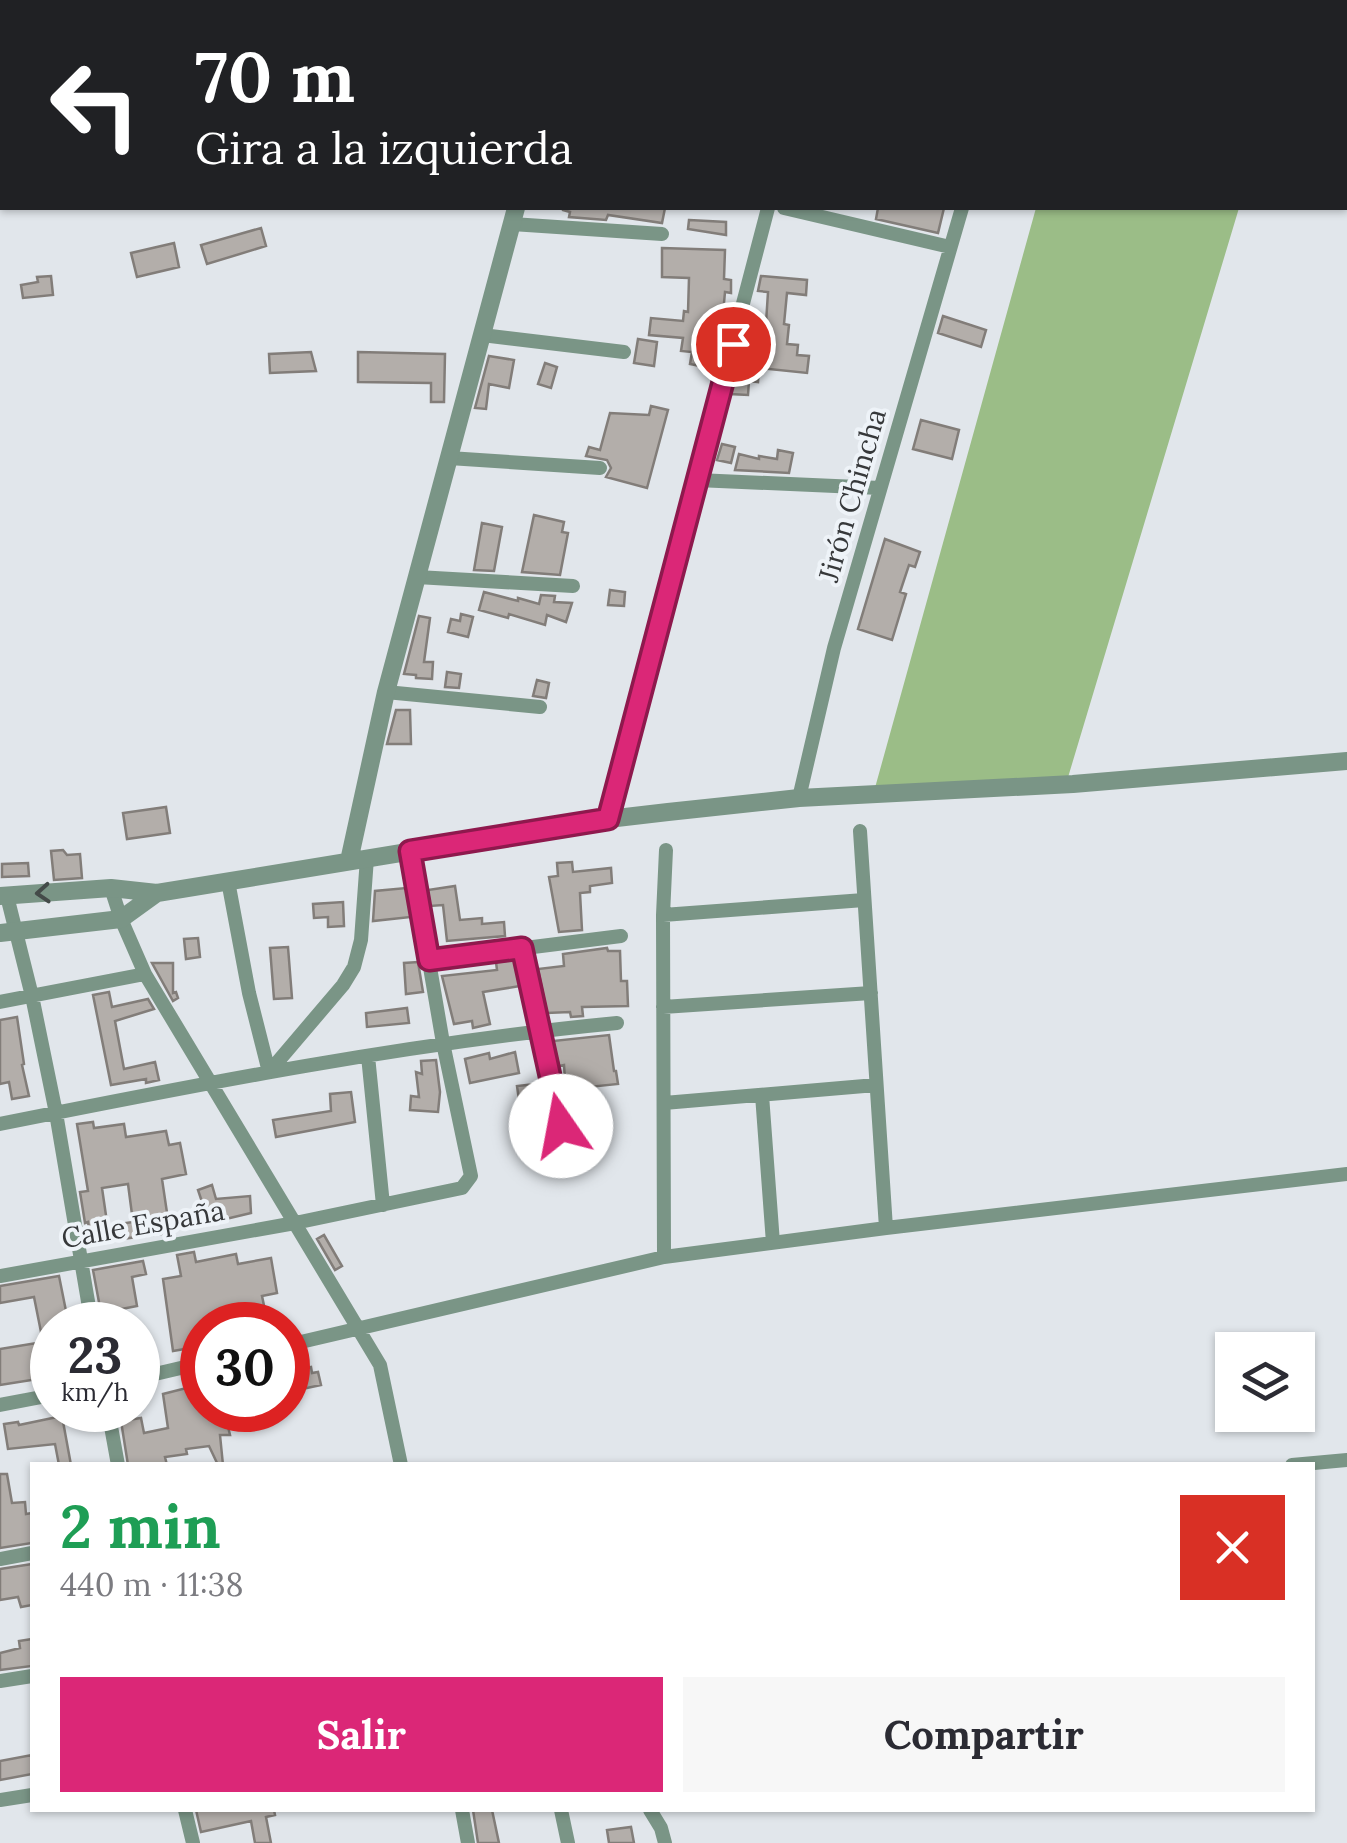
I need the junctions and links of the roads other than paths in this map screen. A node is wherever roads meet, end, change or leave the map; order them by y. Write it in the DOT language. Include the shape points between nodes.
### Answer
graph roads {
  1 [pos="767,210"];
  2 [pos="793,210"];
  3 [pos="961,210"];
  4 [pos="514,216"];
  5 [pos="662,234"];
  6 [pos="950,247"];
  7 [pos="482,335"];
  8 [pos="624,352"];
  9 [pos="449,458"];
  10 [pos="600,468"];
  11 [pos="697,480"];
  12 [pos="880,488"];
  13 [pos="417,577"];
  14 [pos="573,586"];
  15 [pos="386,692"];
  16 [pos="540,706"];
  17 [pos="1347,761"];
  18 [pos="799,798"];
  19 [pos="608,819"];
  20 [pos="860,832"];
  21 [pos="666,850"];
  22 [pos="410,851"];
  23 [pos="358,860"];
  24 [pos="228,881"];
  25 [pos="112,888"];
  26 [pos="157,893"];
  27 [pos="4,896"];
  28 [pos="864,900"];
  29 [pos="663,915"];
  30 [pos="120,918"];
  31 [pos="8,932"];
  32 [pos="621,936"];
  33 [pos="522,948"];
  34 [pos="429,960"];
  35 [pos="145,974"];
  36 [pos="871,993"];
  37 [pos="32,996"];
  38 [pos="0,1002"];
  39 [pos="663,1007"];
  40 [pos="617,1023"];
  41 [pos="540,1030"];
  42 [pos="443,1043"];
  43 [pos="368,1056"];
  44 [pos="270,1072"];
  45 [pos="211,1082"];
  46 [pos="876,1085"];
  47 [pos="762,1095"];
  48 [pos="664,1104"];
  49 [pos="56,1113"];
  50 [pos="0,1124"];
  51 [pos="561,1126"];
  52 [pos="1347,1174"];
  53 [pos="383,1204"];
  54 [pos="294,1223"];
  55 [pos="886,1228"];
  56 [pos="773,1243"];
  57 [pos="664,1257"];
  58 [pos="80,1260"];
  59 [pos="0,1276"];
  60 [pos="88,1302"];
  61 [pos="360,1328"];
  62 [pos="310,1339"];
  63 [pos="30,1399"];
  64 [pos="0,1405"];
  65 [pos="112,1432"];
  66 [pos="1347,1460"];
  67 [pos="117,1462"];
  68 [pos="400,1462"];
  69 [pos="1315,1463"];
  70 [pos="30,1553"];
  71 [pos="0,1559"];
  72 [pos="30,1676"];
  73 [pos="0,1682"];
  74 [pos="30,1795"];
  75 [pos="0,1800"];
  76 [pos="185,1812"];
  77 [pos="462,1812"];
  78 [pos="561,1812"];
  79 [pos="651,1812"];
  80 [pos="193,1843"];
  81 [pos="468,1843"];
  82 [pos="568,1843"];
  83 [pos="666,1843"];
  1 -- 11 [label="street"];
  2 -- 6 [label="street"];
  3 -- 6 [label="street, Jirón Chincha"];
  4 -- 5 [label="street"];
  4 -- 7 [label="street"];
  6 -- 12 [label="street, Jirón Chincha"];
  7 -- 8 [label="street"];
  7 -- 9 [label="street"];
  9 -- 10 [label="street"];
  9 -- 13 [label="street"];
  11 -- 12 [label="street"];
  11 -- 19 [label="street"];
  12 -- 18 [label="street, Jirón Chincha"];
  13 -- 14 [label="street"];
  13 -- 15 [label="street"];
  15 -- 16 [label="street"];
  15 -- 23 [label="street"];
  17 -- 18 [label="street"];
  18 -- 19 [label="street"];
  19 -- 22 [label="street"];
  20 -- 28 [label="street"];
  21 -- 29 [label="street"];
  22 -- 23 [label="street"];
  22 -- 34 [label="street, Calle España"];
  23 -- 24 [label="street"];
  23 -- 44 [label="street" via="361,940 354,967"];
  24 -- 26 [label="street"];
  24 -- 44 [label="street"];
  25 -- 26 [label="street"];
  25 -- 27 [label="street, one-way"];
  25 -- 30 [label="street"];
  26 -- 30 [label="street"];
  27 -- 31 [label="street"];
  28 -- 29 [label="street"];
  28 -- 36 [label="street"];
  29 -- 39 [label="street"];
  30 -- 31 [label="street"];
  30 -- 35 [label="street"];
  31 -- 37 [label="street"];
  32 -- 33 [label="street"];
  33 -- 34 [label="street"];
  33 -- 41 [label="street"];
  34 -- 42 [label="street, Calle España"];
  35 -- 37 [label="street"];
  35 -- 45 [label="street"];
  36 -- 39 [label="street"];
  36 -- 46 [label="street"];
  37 -- 38 [label="street"];
  37 -- 49 [label="street"];
  39 -- 48 [label="street"];
  40 -- 41 [label="street"];
  41 -- 42 [label="street"];
  41 -- 51 [label="street"];
  42 -- 43 [label="street"];
  42 -- 53 [label="street, Calle España" via="471,1176 462,1188"];
  43 -- 44 [label="street"];
  43 -- 53 [label="street"];
  44 -- 45 [label="street"];
  45 -- 49 [label="street"];
  45 -- 54 [label="street"];
  46 -- 47 [label="street"];
  46 -- 55 [label="street"];
  47 -- 48 [label="street"];
  47 -- 56 [label="street"];
  48 -- 57 [label="street"];
  49 -- 50 [label="street"];
  49 -- 58 [label="street"];
  52 -- 55 [label="street"];
  53 -- 54 [label="street, Calle España"];
  54 -- 58 [label="street, Calle España"];
  54 -- 61 [label="street"];
  55 -- 56 [label="street"];
  56 -- 57 [label="street"];
  57 -- 61 [label="street"];
  58 -- 59 [label="street, Calle España"];
  58 -- 60 [label="street"];
  61 -- 62 [label="street"];
  61 -- 68 [label="street" via="380,1365"];
  63 -- 64 [label="street"];
  65 -- 67 [label="street"];
  66 -- 69 [label="street"];
  70 -- 71 [label="street"];
  72 -- 73 [label="street"];
  74 -- 75 [label="street"];
  76 -- 80 [label="street"];
  77 -- 81 [label="street"];
  78 -- 82 [label="street"];
  79 -- 83 [label="street"];
}
